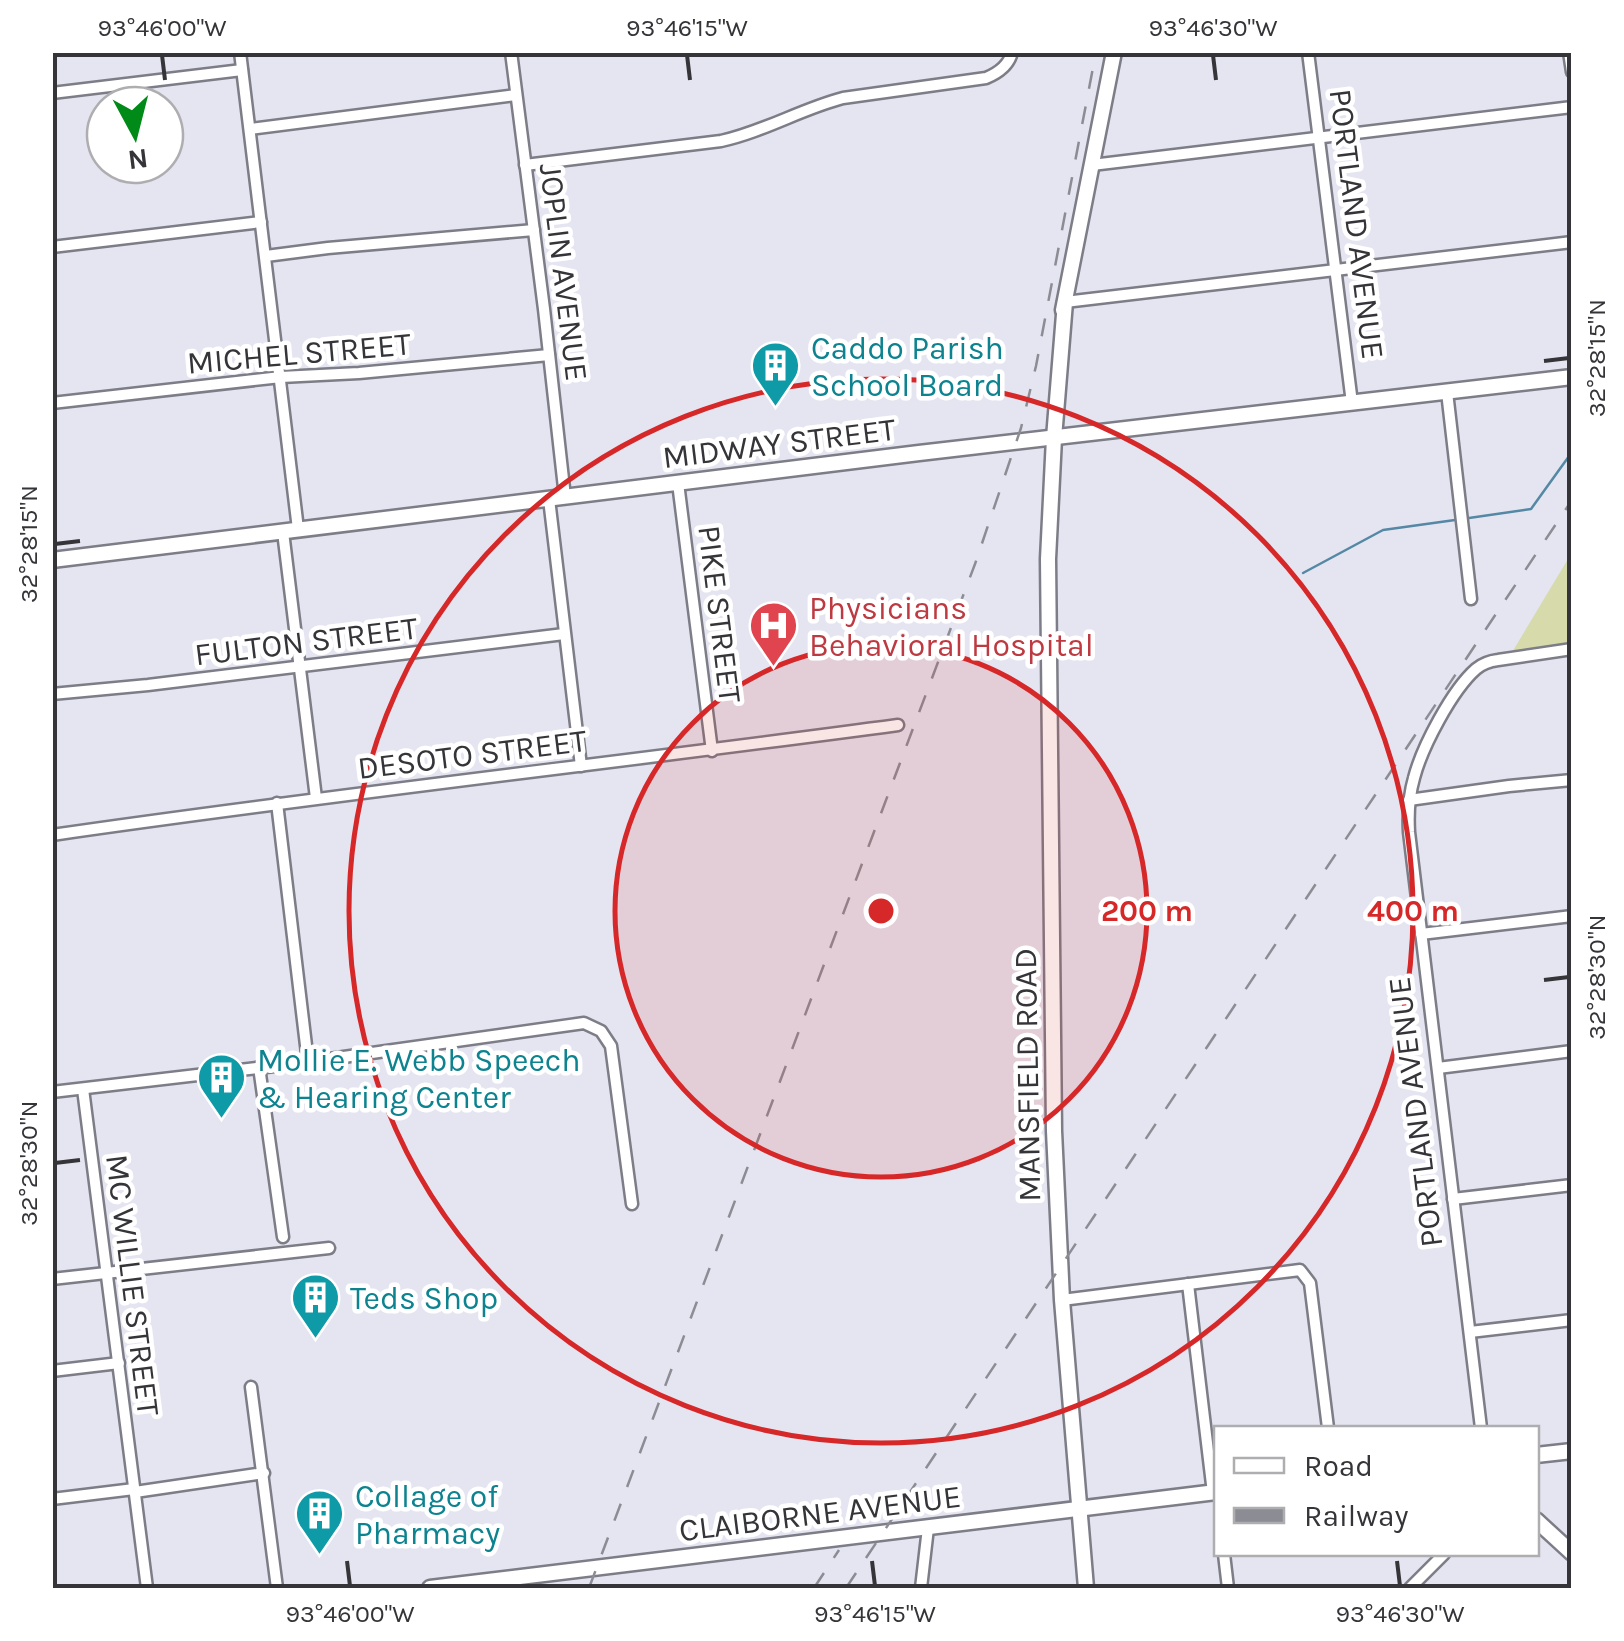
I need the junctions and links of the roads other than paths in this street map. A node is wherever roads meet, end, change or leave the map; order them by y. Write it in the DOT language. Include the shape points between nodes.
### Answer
graph roads {
  1 [pos="240,52"];
  2 [pos="511,52"];
  3 [pos="1012,52"];
  4 [pos="1114,52"];
  5 [pos="1308,52"];
  6 [pos="1569,52"];
  7 [pos="242,70"];
  8 [pos="1572,72"];
  9 [pos="52,93"];
  10 [pos="516,94"];
  11 [pos="1572,108"];
  12 [pos="250,128"];
  13 [pos="1318,138"];
  14 [pos="525,165"];
  15 [pos="1092,165"];
  16 [pos="261,222"];
  17 [pos="534,230"];
  18 [pos="1572,242"];
  19 [pos="52,247"];
  20 [pos="266,256"];
  21 [pos="1335,270"];
  22 [pos="1065,302"];
  23 [pos="549,356"];
  24 [pos="1572,376"];
  25 [pos="281,377"];
  26 [pos="1446,392"];
  27 [pos="1352,402"];
  28 [pos="52,404"];
  29 [pos="1050,438"];
  30 [pos="678,483"];
  31 [pos="565,497"];
  32 [pos="549,499"];
  33 [pos="291,530"];
  34 [pos="52,560"];
  35 [pos="1471,598"];
  36 [pos="564,634"];
  37 [pos="1572,650"];
  38 [pos="299,668"];
  39 [pos="52,694"];
  40 [pos="898,726"];
  41 [pos="712,751"];
  42 [pos="581,766"];
  43 [pos="1572,780"];
  44 [pos="316,798"];
  45 [pos="1410,800"];
  46 [pos="276,803"];
  47 [pos="52,834"];
  48 [pos="1572,916"];
  49 [pos="1421,934"];
  50 [pos="1572,1051"];
  51 [pos="308,1062"];
  52 [pos="259,1067"];
  53 [pos="1438,1068"];
  54 [pos="82,1089"];
  55 [pos="52,1092"];
  56 [pos="1572,1185"];
  57 [pos="1454,1200"];
  58 [pos="632,1204"];
  59 [pos="283,1237"];
  60 [pos="330,1248"];
  61 [pos="107,1272"];
  62 [pos="52,1278"];
  63 [pos="1188,1284"];
  64 [pos="1062,1300"];
  65 [pos="1572,1320"];
  66 [pos="1470,1332"];
  67 [pos="118,1363"];
  68 [pos="52,1371"];
  69 [pos="251,1387"];
  70 [pos="1328,1426"];
  71 [pos="1481,1426"];
  72 [pos="1572,1451"];
  73 [pos="1539,1455"];
  74 [pos="264,1473"];
  75 [pos="1214,1486"];
  76 [pos="134,1490"];
  77 [pos="1214,1494"];
  78 [pos="52,1500"];
  79 [pos="1078,1510"];
  80 [pos="1539,1523"];
  81 [pos="928,1528"];
  82 [pos="1572,1554"];
  83 [pos="1224,1556"];
  84 [pos="1442,1556"];
  85 [pos="146,1588"];
  86 [pos="277,1588"];
  87 [pos="430,1588"];
  88 [pos="921,1588"];
  89 [pos="1086,1588"];
  90 [pos="1228,1588"];
  91 [pos="1410,1588"];
  1 -- 7 [label="street"];
  2 -- 10 [label="street, JOPLIN AVENUE"];
  3 -- 14 [label="street" via="986,78 833,100 720,142"];
  4 -- 15 [label="street, MANSFIELD ROAD"];
  5 -- 13 [label="street, PORTLAND AVENUE"];
  6 -- 8 [label="street"];
  7 -- 9 [label="street"];
  7 -- 12 [label="street"];
  10 -- 12 [label="street"];
  10 -- 14 [label="street, JOPLIN AVENUE"];
  11 -- 13 [label="street"];
  12 -- 16 [label="street"];
  13 -- 15 [label="street"];
  13 -- 21 [label="street, PORTLAND AVENUE"];
  14 -- 17 [label="street, JOPLIN AVENUE"];
  15 -- 22 [label="street, MANSFIELD ROAD"];
  16 -- 19 [label="street"];
  16 -- 20 [label="street"];
  17 -- 20 [label="street"];
  17 -- 23 [label="street, JOPLIN AVENUE"];
  18 -- 21 [label="street"];
  20 -- 25 [label="street"];
  21 -- 22 [label="street"];
  21 -- 27 [label="street, PORTLAND AVENUE"];
  22 -- 29 [label="street, MANSFIELD ROAD" via="1052,364"];
  23 -- 25 [label="street, MICHEL STREET"];
  23 -- 31 [label="street, JOPLIN AVENUE"];
  24 -- 26 [label="street, MIDWAY STREET"];
  25 -- 28 [label="street, MICHEL STREET"];
  25 -- 33 [label="street"];
  26 -- 27 [label="street, MIDWAY STREET"];
  26 -- 35 [label="street"];
  27 -- 29 [label="street, MIDWAY STREET"];
  29 -- 30 [label="street, MIDWAY STREET"];
  29 -- 64 [label="street, MANSFIELD ROAD" via="1054,1131"];
  30 -- 31 [label="street, MIDWAY STREET"];
  30 -- 41 [label="street, PIKE STREET"];
  31 -- 32 [label="street, MIDWAY STREET"];
  32 -- 33 [label="street, MIDWAY STREET"];
  32 -- 36 [label="street"];
  33 -- 34 [label="street, MIDWAY STREET"];
  33 -- 38 [label="street"];
  36 -- 38 [label="street, FULTON STREET"];
  36 -- 42 [label="street"];
  37 -- 45 [label="street, PORTLAND AVENUE" via="1476,669 1418,763"];
  38 -- 39 [label="street, FULTON STREET"];
  38 -- 44 [label="street"];
  40 -- 41 [label="street, DESOTO STREET"];
  41 -- 42 [label="street, DESOTO STREET"];
  42 -- 44 [label="street, DESOTO STREET"];
  43 -- 45 [label="street"];
  44 -- 46 [label="street, DESOTO STREET"];
  45 -- 49 [label="street, PORTLAND AVENUE"];
  46 -- 47 [label="street, DESOTO STREET"];
  46 -- 51 [label="street"];
  48 -- 49 [label="street"];
  49 -- 53 [label="street, PORTLAND AVENUE"];
  50 -- 53 [label="street"];
  51 -- 52 [label="street"];
  51 -- 58 [label="street" via="573,1023 596,1026 613,1055"];
  52 -- 54 [label="street"];
  52 -- 59 [label="street"];
  53 -- 57 [label="street, PORTLAND AVENUE"];
  54 -- 55 [label="street"];
  54 -- 61 [label="street, MC WILLIE STREET"];
  56 -- 57 [label="street"];
  57 -- 66 [label="street, PORTLAND AVENUE"];
  60 -- 61 [label="street"];
  61 -- 62 [label="street"];
  61 -- 67 [label="street, MC WILLIE STREET"];
  63 -- 64 [label="street"];
  63 -- 70 [label="street" via="1300,1270 1310,1283"];
  63 -- 75 [label="street"];
  64 -- 79 [label="street, MANSFIELD ROAD"];
  65 -- 66 [label="street"];
  66 -- 71 [label="street, PORTLAND AVENUE"];
  67 -- 68 [label="street"];
  67 -- 76 [label="street, MC WILLIE STREET"];
  69 -- 74 [label="street"];
  72 -- 73 [label="street"];
  74 -- 76 [label="street"];
  74 -- 86 [label="street"];
  76 -- 78 [label="street"];
  76 -- 85 [label="street, MC WILLIE STREET"];
  77 -- 79 [label="street, CLAIBORNE AVENUE"];
  79 -- 81 [label="street, CLAIBORNE AVENUE"];
  79 -- 89 [label="street, MANSFIELD ROAD"];
  80 -- 82 [label="street"];
  81 -- 87 [label="street, CLAIBORNE AVENUE"];
  81 -- 88 [label="street"];
  83 -- 90 [label="street"];
  84 -- 91 [label="street"];
}
